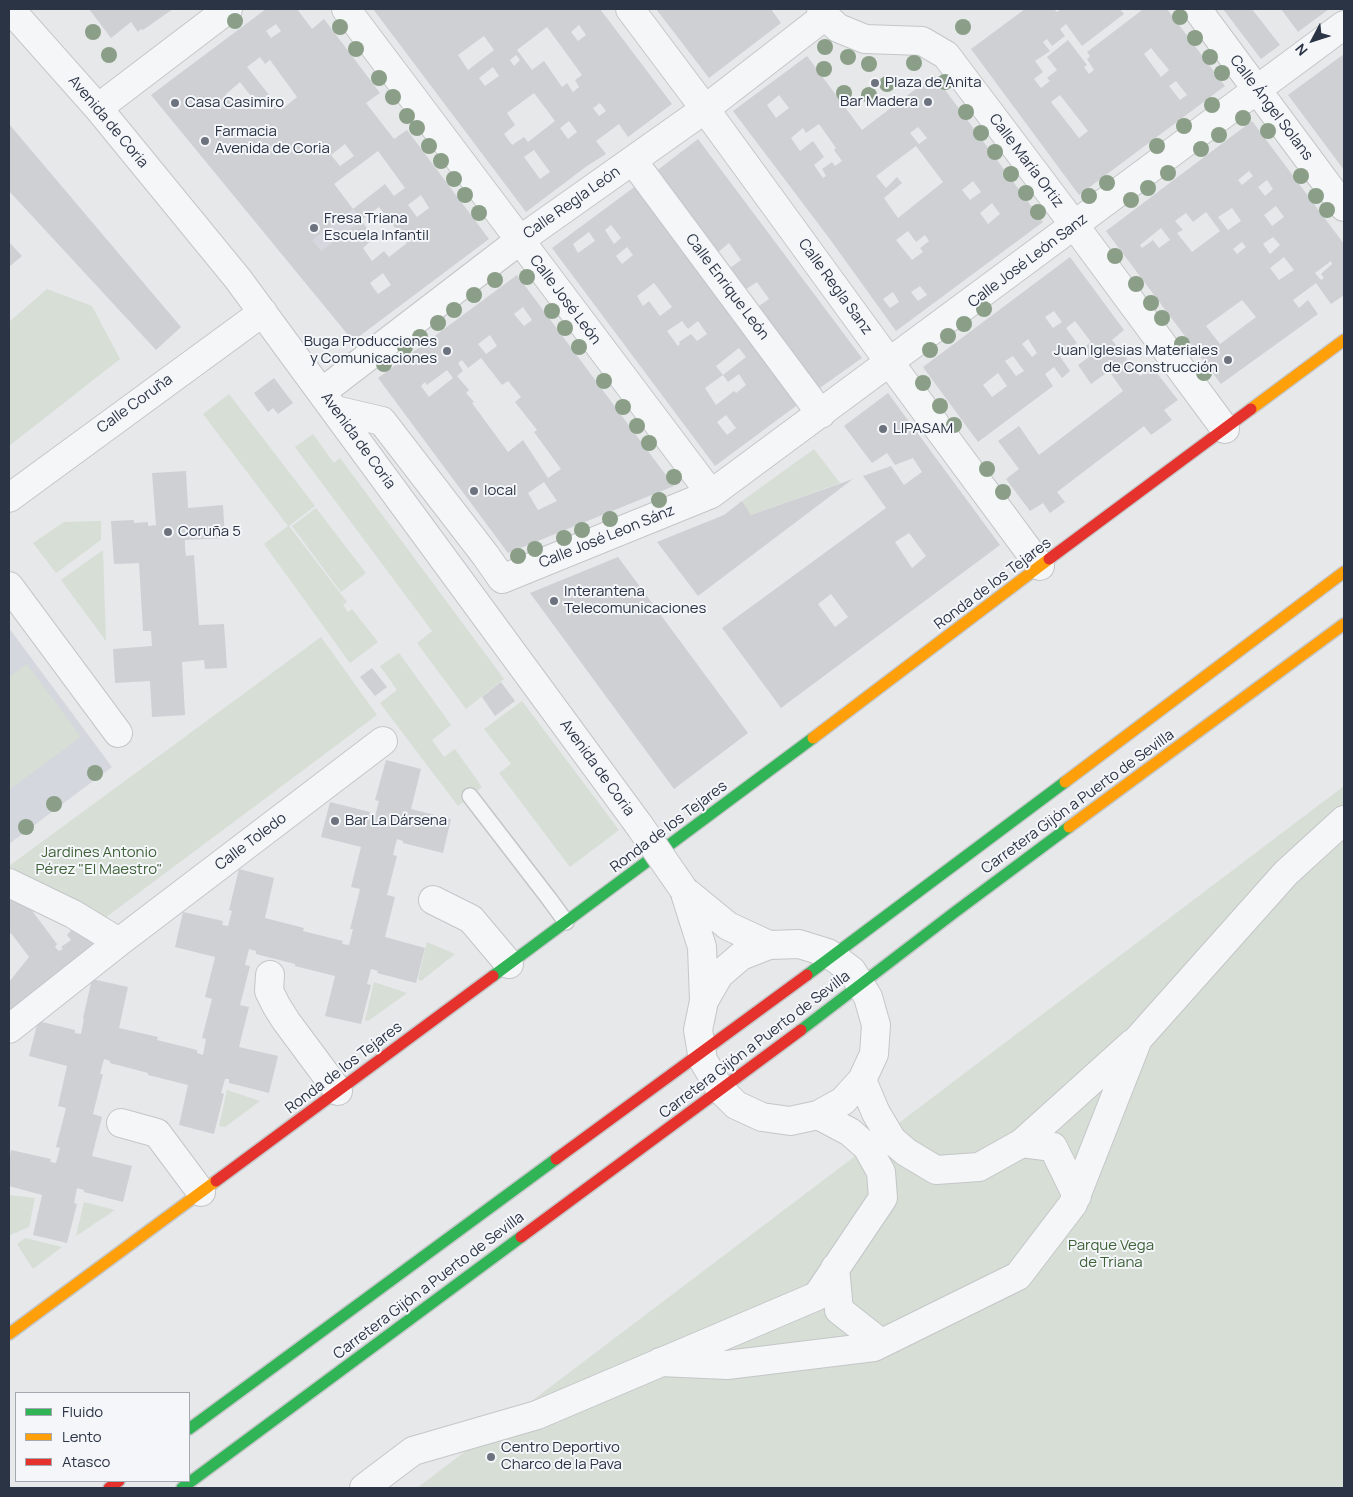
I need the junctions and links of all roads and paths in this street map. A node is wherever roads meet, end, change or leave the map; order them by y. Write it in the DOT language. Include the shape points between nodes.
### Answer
graph roads {
  1 [pos="10,9"];
  2 [pos="228,9"];
  3 [pos="346,9"];
  4 [pos="630,9"];
  5 [pos="1197,9"];
  6 [pos="823,12"];
  7 [pos="1344,25"];
  8 [pos="1258,90"];
  9 [pos="98,108"];
  10 [pos="705,109"];
  11 [pos="633,161"];
  12 [pos="1344,207"];
  13 [pos="1075,226"];
  14 [pos="520,240"];
  15 [pos="263,312"];
  16 [pos="1344,340"];
  17 [pos="890,363"];
  18 [pos="328,401"];
  19 [pos="821,414"];
  20 [pos="1225,429"];
  21 [pos="711,494"];
  22 [pos="9,498"];
  23 [pos="1040,566"];
  24 [pos="1344,572"];
  25 [pos="9,586"];
  26 [pos="1344,624"];
  27 [pos="118,734"];
  28 [pos="383,741"];
  29 [pos="470,796"];
  30 [pos="1344,820"];
  31 [pos="9,883"];
  32 [pos="684,890"];
  33 [pos="433,900"];
  34 [pos="566,922"];
  35 [pos="119,942"];
  36 [pos="769,945"];
  37 [pos="832,956"];
  38 [pos="509,964"];
  39 [pos="270,976"];
  40 [pos="861,985"];
  41 [pos="704,1001"];
  42 [pos="9,1030"];
  43 [pos="1138,1038"];
  44 [pos="701,1052"];
  45 [pos="862,1080"];
  46 [pos="720,1089"];
  47 [pos="338,1091"];
  48 [pos="818,1116"];
  49 [pos="121,1123"];
  50 [pos="1022,1143"];
  51 [pos="201,1192"];
  52 [pos="1077,1196"];
  53 [pos="835,1268"];
  54 [pos="9,1334"];
  55 [pos="880,1343"];
  56 [pos="660,1362"];
  57 [pos="190,1428"];
  58 [pos="182,1488"];
  59 [pos="364,1488"];
  1 -- 9 [label="street, Avenida de Coria"];
  2 -- 9 [label="street"];
  3 -- 14 [label="street, Calle José León"];
  4 -- 10 [label="street, Calle Regla Sanz"];
  5 -- 8 [label="street, Calle Ángel Solans"];
  6 -- 10 [label="street, Calle Regla León"];
  6 -- 13 [label="street, Calle María Ortiz" via="838,28 865,39 922,41 946,55"];
  7 -- 8 [label="street, Calle José León Sanz"];
  8 -- 12 [label="street, Calle Ángel Solans"];
  8 -- 13 [label="street, Calle José León Sanz"];
  9 -- 15 [label="street, Avenida de Coria"];
  10 -- 11 [label="street, Calle Regla León"];
  10 -- 17 [label="street, Calle Regla Sanz"];
  11 -- 14 [label="street, Calle Regla León"];
  11 -- 19 [label="street, Calle Enrique León"];
  13 -- 17 [label="street, Calle José León Sanz"];
  13 -- 20 [label="street, Calle María Ortiz"];
  14 -- 18 [label="street, Calle Regla León"];
  14 -- 21 [label="street, Calle José León"];
  15 -- 18 [label="street, Avenida de Coria"];
  15 -- 22 [label="street, Calle Coruña"];
  16 -- 20 [label="main road, Ronda de los Tejares"];
  17 -- 19 [label="street, Calle José León Sanz"];
  17 -- 23 [label="street, Calle Regla Sanz"];
  18 -- 21 [label="street, Calle José Leon Sánz" via="382,421 502,579"];
  18 -- 32 [label="street, Avenida de Coria, bridge"];
  19 -- 21 [label="street, Calle José León Sanz"];
  20 -- 23 [label="main road, Ronda de los Tejares"];
  23 -- 34 [label="main road, Ronda de los Tejares"];
  24 -- 37 [label="main road, Carretera Gijón a Puerto de Sevilla"];
  25 -- 27 [label="street"];
  26 -- 40 [label="main road, Carretera Gijón a Puerto de Sevilla"];
  28 -- 35 [label="street, Calle Toledo"];
  29 -- 34 [label="lane"];
  30 -- 43 [label="street" via="1286,873"];
  31 -- 35 [label="street" via="73,914"];
  32 -- 36 [label="street" via="728,926"];
  32 -- 41 [label="street" via="702,947"];
  33 -- 38 [label="street" via="471,919"];
  34 -- 38 [label="main road, Ronda de los Tejares"];
  35 -- 42 [label="street, Calle Toledo"];
  36 -- 37 [label="street" via="799,944"];
  36 -- 41 [label="street" via="741,956 719,975"];
  37 -- 40 [label="street" via="852,971"];
  37 -- 44 [label="main road, Carretera Gijón a Puerto de Sevilla"];
  38 -- 47 [label="main road, Ronda de los Tejares"];
  39 -- 47 [label="street" via="269,991 276,1006"];
  40 -- 45 [label="street" via="868,996 876,1025 874,1054"];
  40 -- 46 [label="main road, Carretera Gijón a Puerto de Sevilla"];
  41 -- 44 [label="street" via="698,1030"];
  43 -- 50 [label="street"];
  43 -- 52 [label="street"];
  44 -- 46 [label="street" via="702,1060"];
  44 -- 57 [label="main road, Carretera Gijón a Puerto de Sevilla"];
  45 -- 48 [label="street" via="843,1101"];
  45 -- 50 [label="street" via="892,1140 936,1170 979,1167"];
  46 -- 48 [label="street" via="736,1105 762,1118 790,1121"];
  46 -- 58 [label="main road, Carretera Gijón a Puerto de Sevilla"];
  47 -- 51 [label="main road, Ronda de los Tejares"];
  48 -- 53 [label="street" via="850,1132 867,1147 881,1172 883,1198"];
  49 -- 51 [label="street" via="157,1133"];
  50 -- 52 [label="street" via="1053,1147"];
  51 -- 54 [label="main road, Ronda de los Tejares"];
  52 -- 55 [label="street" via="1018,1276"];
  53 -- 55 [label="street" via="838,1310"];
  53 -- 56 [label="street" via="816,1296"];
  55 -- 56 [label="street" via="874,1347 727,1365"];
  56 -- 59 [label="street" via="537,1415 413,1451"];
}
